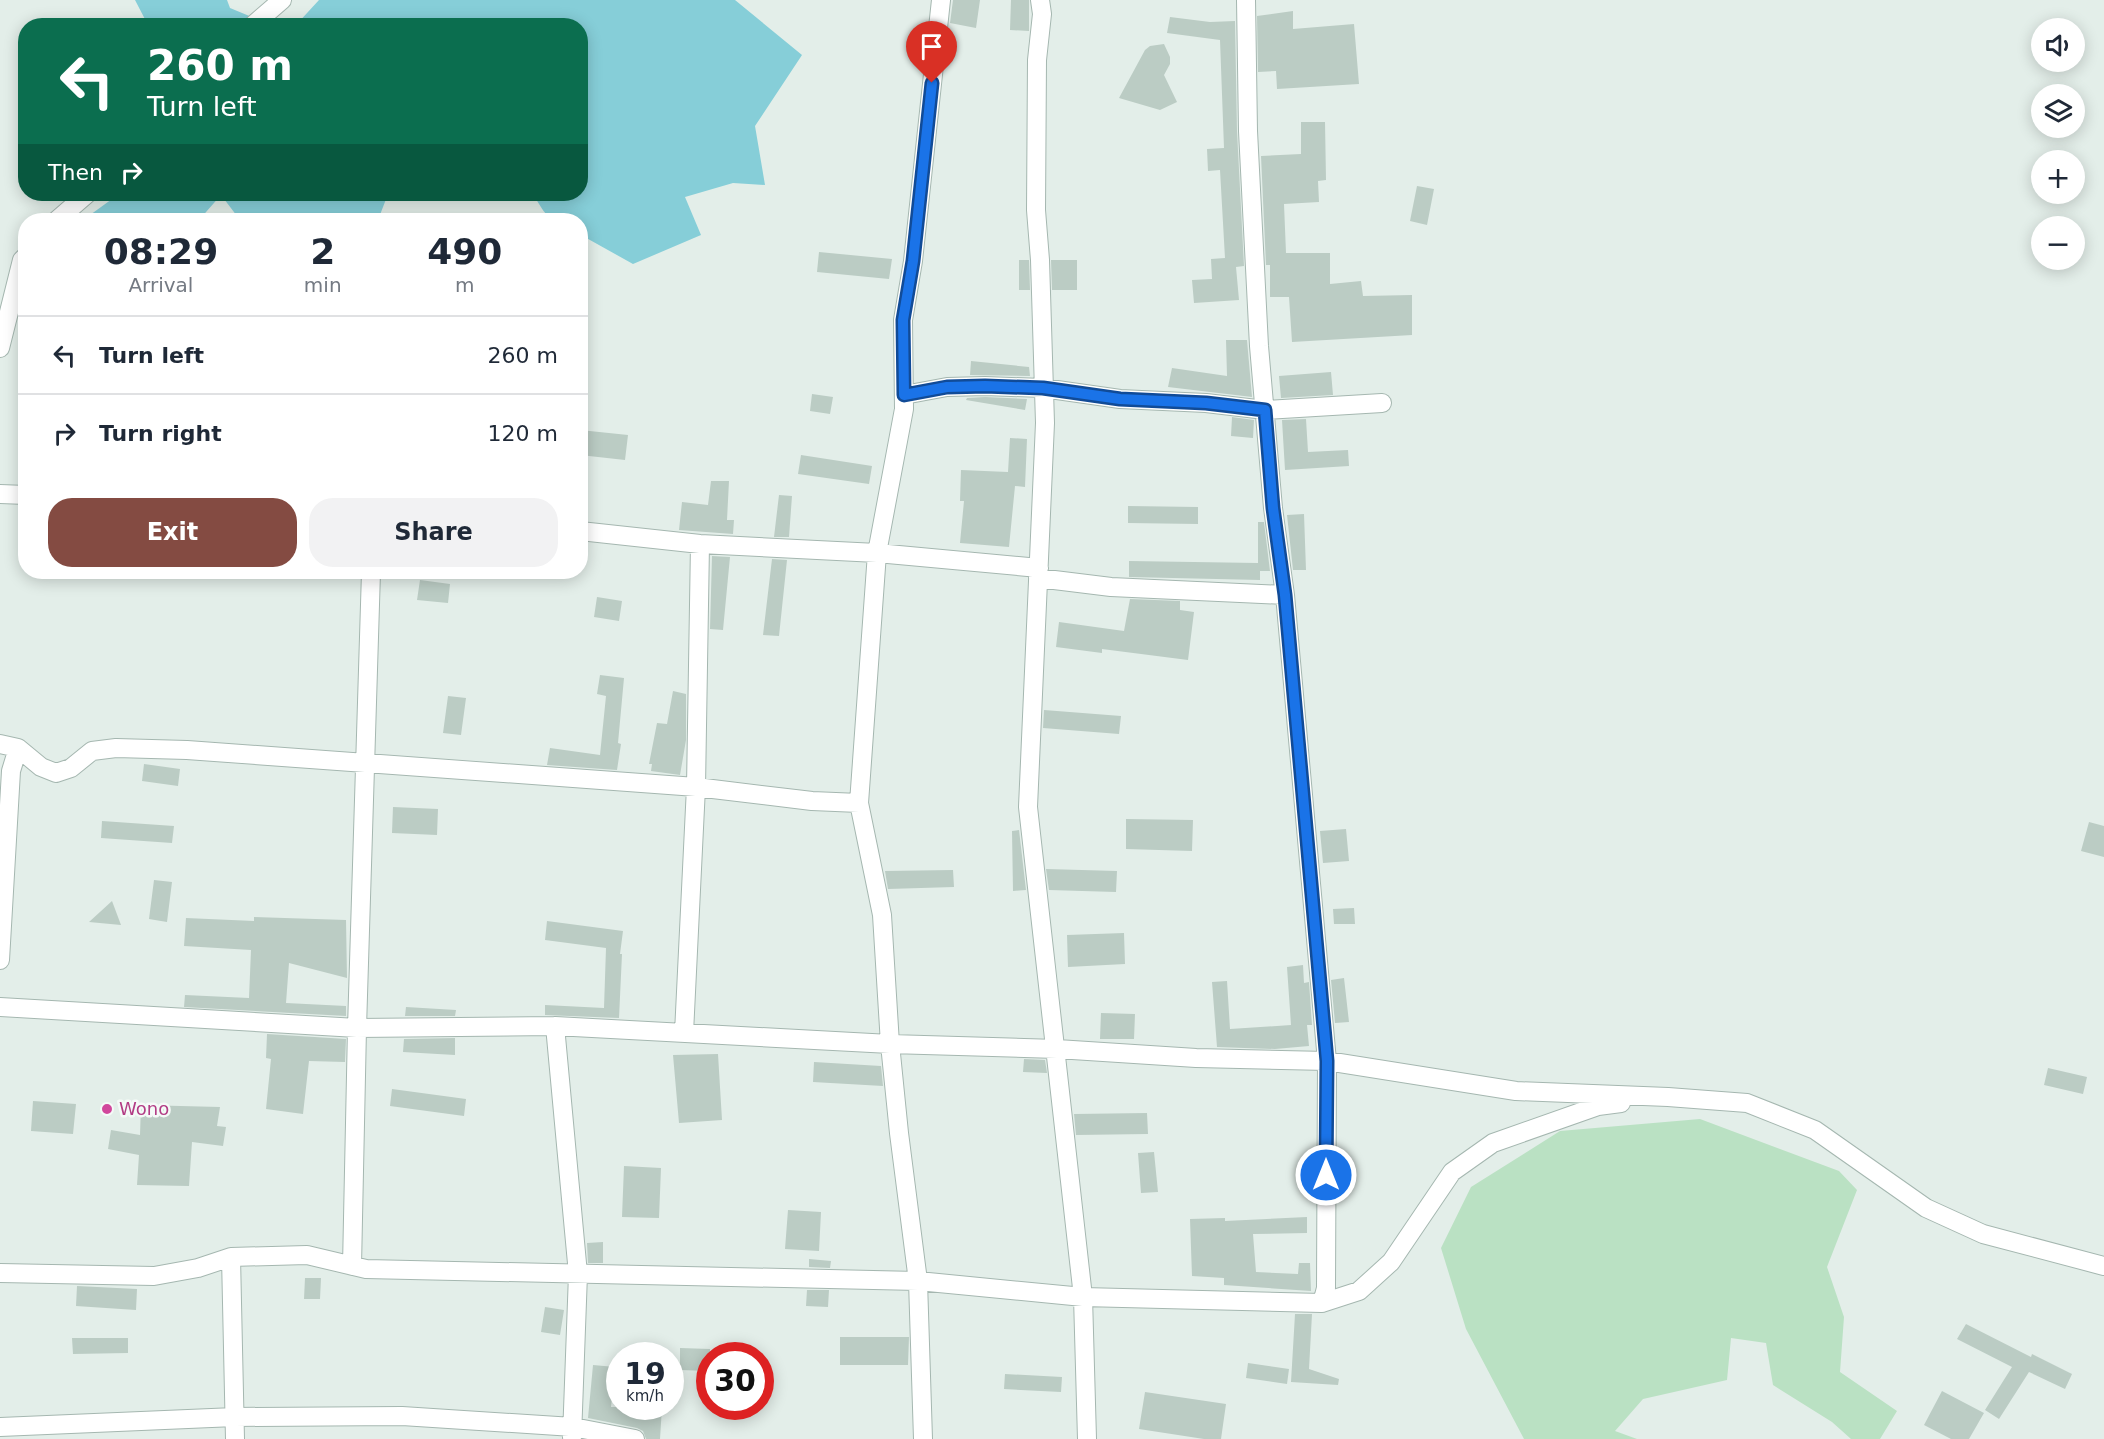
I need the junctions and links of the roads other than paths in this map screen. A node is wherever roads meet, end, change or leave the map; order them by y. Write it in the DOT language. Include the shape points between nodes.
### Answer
graph roads {
  1 [pos="282,0"];
  2 [pos="941,0"];
  3 [pos="1040,0"];
  4 [pos="1246,0"];
  5 [pos="261,18"];
  6 [pos="79,201"];
  7 [pos="65,213"];
  8 [pos="18,276"];
  9 [pos="0,348"];
  10 [pos="1043,388"];
  11 [pos="904,395"];
  12 [pos="1382,403"];
  13 [pos="1265,410"];
  14 [pos="0,494"];
  15 [pos="18,495"];
  16 [pos="588,532"];
  17 [pos="700,544"];
  18 [pos="877,554"];
  19 [pos="1038,573"];
  20 [pos="371,579"];
  21 [pos="1285,595"];
  22 [pos="0,744"];
  23 [pos="18,748"];
  24 [pos="365,764"];
  25 [pos="696,788"];
  26 [pos="860,803"];
  27 [pos="0,960"];
  28 [pos="0,1007"];
  29 [pos="555,1026"];
  30 [pos="357,1028"];
  31 [pos="684,1034"];
  32 [pos="890,1044"];
  33 [pos="1056,1049"];
  34 [pos="1327,1061"];
  35 [pos="1668,1097"];
  36 [pos="231,1257"];
  37 [pos="352,1266"];
  38 [pos="2104,1266"];
  39 [pos="0,1273"];
  40 [pos="578,1274"];
  41 [pos="918,1281"];
  42 [pos="1083,1297"];
  43 [pos="1322,1303"];
  44 [pos="235,1417"];
  45 [pos="0,1427"];
  46 [pos="573,1433"];
  47 [pos="235,1439"];
  48 [pos="635,1439"];
  49 [pos="922,1439"];
  50 [pos="1087,1439"];
  1 -- 5 [label="street"];
  2 -- 11 [label="street" via="903,320"];
  3 -- 10 [label="street" via="1036,210"];
  4 -- 13 [label="street" via="1248,131"];
  6 -- 7 [label="street"];
  8 -- 9 [label="street"];
  10 -- 11 [label="street" via="947,387"];
  10 -- 13 [label="street" via="1120,399"];
  10 -- 19 [label="street"];
  11 -- 18 [label="street"];
  12 -- 13 [label="street"];
  13 -- 21 [label="street"];
  14 -- 15 [label="street"];
  16 -- 17 [label="street"];
  17 -- 18 [label="street"];
  17 -- 25 [label="street"];
  18 -- 19 [label="street"];
  18 -- 26 [label="street"];
  19 -- 21 [label="street" via="1112,587"];
  19 -- 33 [label="street" via="1028,807"];
  20 -- 24 [label="street"];
  21 -- 34 [label="street"];
  22 -- 23 [label="street"];
  23 -- 24 [label="street" via="40,767 56,773 72,768 92,752 116,748"];
  23 -- 27 [label="street" via="11,771"];
  24 -- 25 [label="street"];
  24 -- 30 [label="street"];
  25 -- 26 [label="street"];
  25 -- 31 [label="street"];
  26 -- 32 [label="street" via="882,915"];
  28 -- 30 [label="street"];
  29 -- 30 [label="street"];
  29 -- 31 [label="street"];
  29 -- 40 [label="street"];
  30 -- 37 [label="street"];
  31 -- 32 [label="street"];
  32 -- 33 [label="street"];
  32 -- 41 [label="street"];
  33 -- 34 [label="street" via="1196,1059"];
  33 -- 42 [label="street"];
  34 -- 35 [label="street" via="1516,1091"];
  34 -- 43 [label="street" via="1326,1288"];
  35 -- 38 [label="street" via="1747,1103 1815,1130 1926,1208 1964,1226"];
  35 -- 43 [label="street" via="1598,1106 1492,1143 1452,1172 1391,1262 1359,1291"];
  36 -- 37 [label="street" via="307,1255"];
  36 -- 39 [label="street" via="154,1276"];
  36 -- 44 [label="street"];
  37 -- 40 [label="street"];
  40 -- 41 [label="street"];
  40 -- 46 [label="street"];
  41 -- 42 [label="street"];
  41 -- 49 [label="street"];
  42 -- 43 [label="street"];
  42 -- 50 [label="street"];
  44 -- 45 [label="street"];
  44 -- 46 [label="street" via="402,1416"];
  44 -- 47 [label="street"];
  46 -- 48 [label="street"];
}
